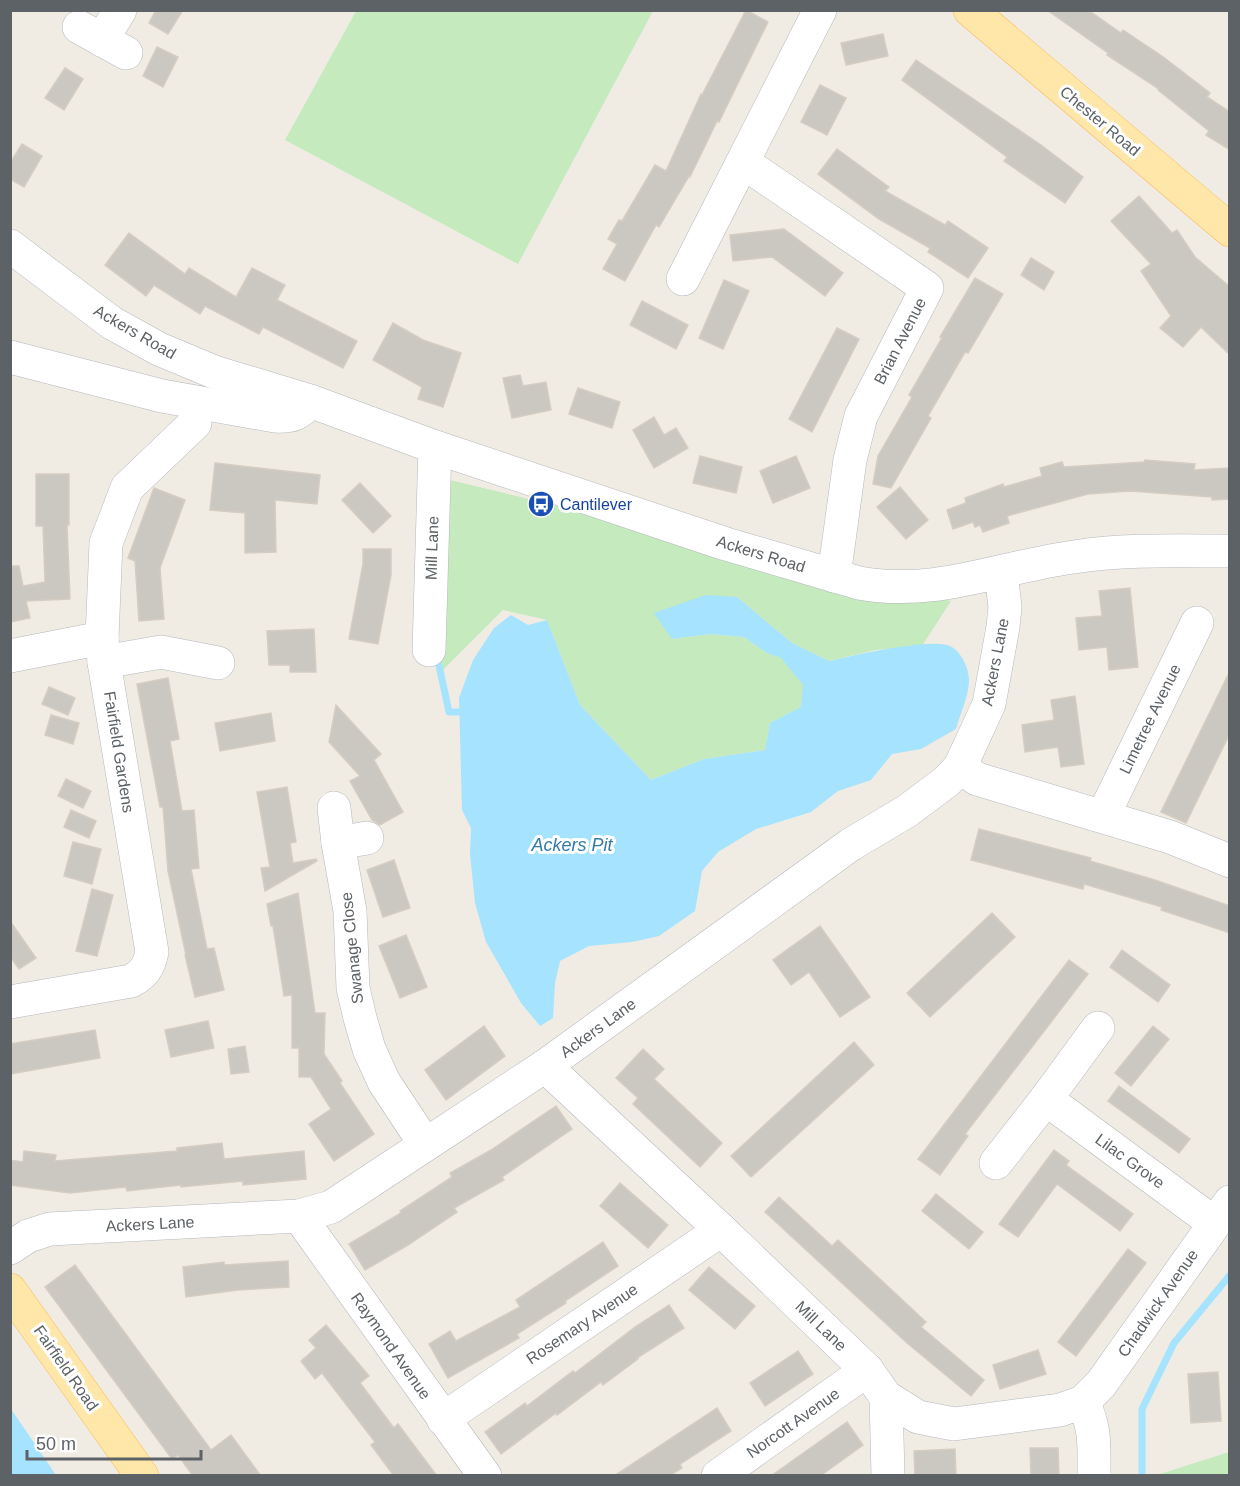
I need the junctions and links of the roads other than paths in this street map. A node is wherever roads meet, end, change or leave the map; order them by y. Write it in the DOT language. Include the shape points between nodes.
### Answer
graph roads {
  1 [pos="120,10"];
  2 [pos="820,10"];
  3 [pos="970,10"];
  4 [pos="102,40"];
  5 [pos="743,162"];
  6 [pos="1230,230"];
  7 [pos="10,246"];
  8 [pos="683,279"];
  9 [pos="10,357"];
  10 [pos="310,400"];
  11 [pos="195,423"];
  12 [pos="435,447"];
  13 [pos="1230,551"];
  14 [pos="1002,573"];
  15 [pos="834,576"];
  16 [pos="1197,623"];
  17 [pos="103,650"];
  18 [pos="429,650"];
  19 [pos="10,656"];
  20 [pos="218,663"];
  21 [pos="960,767"];
  22 [pos="334,808"];
  23 [pos="1103,816"];
  24 [pos="1230,861"];
  25 [pos="10,1002"];
  26 [pos="1098,1028"];
  27 [pos="545,1066"];
  28 [pos="1046,1099"];
  29 [pos="424,1144"];
  30 [pos="996,1163"];
  31 [pos="1222,1212"];
  32 [pos="299,1216"];
  33 [pos="722,1230"];
  34 [pos="10,1248"];
  35 [pos="10,1290"];
  36 [pos="867,1370"];
  37 [pos="886,1397"];
  38 [pos="1083,1402"];
  39 [pos="443,1419"];
  40 [pos="142,1476"];
  41 [pos="484,1476"];
  42 [pos="718,1476"];
  43 [pos="888,1476"];
  44 [pos="1094,1476"];
  1 -- 4 [label="street"];
  2 -- 5 [label="street"];
  3 -- 6 [label="main road, Chester Road"];
  5 -- 8 [label="street"];
  5 -- 15 [label="street, Brian Avenue" via="927,288 861,416 850,460"];
  7 -- 10 [label="street, Ackers Road" via="112,322 159,349 214,372"];
  9 -- 10 [label="street" via="162,396 275,416 296,414"];
  10 -- 12 [label="street, Ackers Road"];
  11 -- 17 [label="street, Fairfield Gardens" via="127,488 106,543"];
  12 -- 15 [label="street, Ackers Road"];
  12 -- 18 [label="street, Mill Lane"];
  13 -- 14 [label="street, Ackers Road" via="1077,556"];
  14 -- 15 [label="street, Ackers Road" via="953,583 881,587"];
  14 -- 21 [label="street, Ackers Lane" via="1004,627 989,704"];
  16 -- 23 [label="street, Limetree Avenue"];
  17 -- 19 [label="street"];
  17 -- 20 [label="street" via="161,652"];
  17 -- 25 [label="street, Fairfield Gardens" via="152,952 150,964 131,981"];
  21 -- 23 [label="street" via="977,779"];
  21 -- 27 [label="street, Ackers Lane" via="907,812 850,845"];
  22 -- 29 [label="street, Swanage Close" via="352,841 353,987 360,1018 384,1082"];
  23 -- 24 [label="street"];
  26 -- 28 [label="street"];
  27 -- 29 [label="street, Ackers Lane"];
  27 -- 33 [label="street, Mill Lane"];
  28 -- 30 [label="street"];
  28 -- 31 [label="street, Lilac Grove"];
  29 -- 32 [label="street, Ackers Lane" via="331,1207"];
  31 -- 38 [label="street, Chadwick Avenue" via="1101,1384"];
  32 -- 34 [label="street, Ackers Lane" via="50,1230 28,1236"];
  32 -- 39 [label="street, Raymond Avenue"];
  33 -- 36 [label="street, Mill Lane"];
  33 -- 39 [label="street, Rosemary Avenue"];
  35 -- 40 [label="main road, Fairfield Road"];
  36 -- 37 [label="street, Mill Lane"];
  36 -- 42 [label="street, Norcott Avenue"];
  37 -- 38 [label="street, Mill Lane" via="918,1417 954,1424 1060,1410"];
  37 -- 43 [label="street"];
  38 -- 44 [label="street" via="1092,1419"];
  39 -- 41 [label="street, Raymond Avenue"];
}
